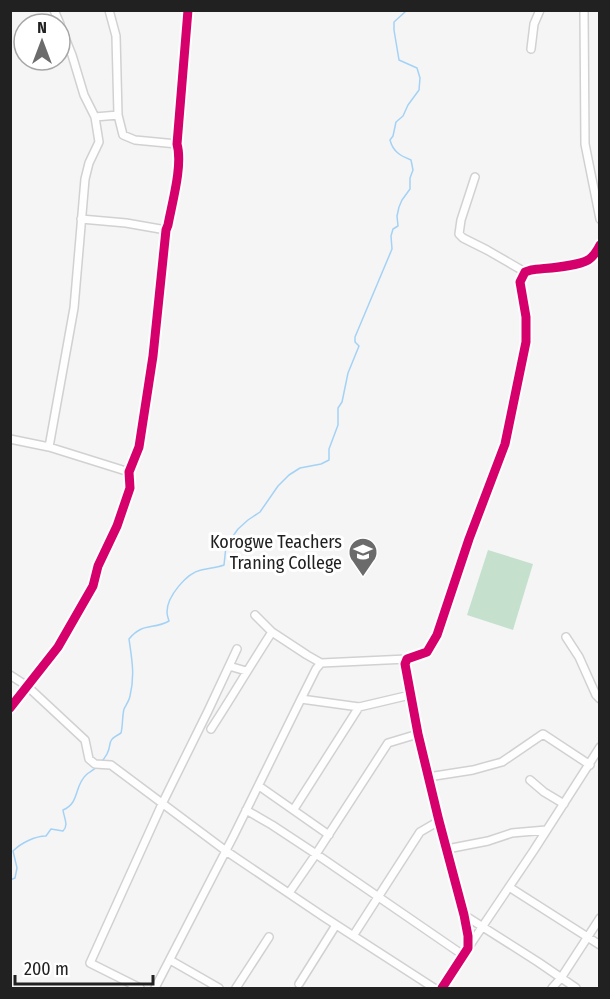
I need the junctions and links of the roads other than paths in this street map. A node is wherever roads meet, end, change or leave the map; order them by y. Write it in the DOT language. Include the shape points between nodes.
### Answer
graph roads {
  1 [pos="109,10"];
  2 [pos="188,10"];
  3 [pos="540,10"];
  4 [pos="584,10"];
  5 [pos="531,49"];
  6 [pos="72,55"];
  7 [pos="118,115"];
  8 [pos="95,117"];
  9 [pos="177,144"];
  10 [pos="475,177"];
  11 [pos="81,219"];
  12 [pos="600,219"];
  13 [pos="166,230"];
  14 [pos="600,245"];
  15 [pos="525,272"];
  16 [pos="10,439"];
  17 [pos="49,447"];
  18 [pos="129,472"];
  19 [pos="255,615"];
  20 [pos="272,632"];
  21 [pos="566,637"];
  22 [pos="237,649"];
  23 [pos="407,659"];
  24 [pos="321,663"];
  25 [pos="229,666"];
  26 [pos="246,671"];
  27 [pos="10,675"];
  28 [pos="27,686"];
  29 [pos="410,695"];
  30 [pos="301,699"];
  31 [pos="600,699"];
  32 [pos="359,707"];
  33 [pos="10,708"];
  34 [pos="211,729"];
  35 [pos="418,734"];
  36 [pos="600,747"];
  37 [pos="590,765"];
  38 [pos="428,777"];
  39 [pos="530,780"];
  40 [pos="259,786"];
  41 [pos="162,804"];
  42 [pos="564,804"];
  43 [pos="294,809"];
  44 [pos="246,810"];
  45 [pos="439,821"];
  46 [pos="546,830"];
  47 [pos="329,835"];
  48 [pos="447,849"];
  49 [pos="226,851"];
  50 [pos="316,854"];
  51 [pos="509,888"];
  52 [pos="289,893"];
  53 [pos="378,897"];
  54 [pos="464,915"];
  55 [pos="600,918"];
  56 [pos="336,925"];
  57 [pos="483,927"];
  58 [pos="353,936"];
  59 [pos="269,937"];
  60 [pos="587,937"];
  61 [pos="600,945"];
  62 [pos="466,952"];
  63 [pos="170,960"];
  64 [pos="561,978"];
  65 [pos="299,984"];
  66 [pos="140,988"];
  67 [pos="155,988"];
  68 [pos="219,988"];
  69 [pos="236,988"];
  70 [pos="435,988"];
  71 [pos="442,988"];
  72 [pos="552,988"];
  73 [pos="576,988"];
  1 -- 7 [label="street" via="116,36"];
  2 -- 9 [label="street"];
  3 -- 5 [label="street"];
  4 -- 12 [label="street" via="585,144"];
  6 -- 8 [label="street"];
  7 -- 8 [label="street"];
  7 -- 9 [label="street" via="123,135"];
  8 -- 11 [label="street" via="99,142 85,179"];
  9 -- 13 [label="street" via="178,167"];
  10 -- 15 [label="street" via="459,234"];
  11 -- 13 [label="street"];
  11 -- 17 [label="street" via="74,308"];
  13 -- 18 [label="street" via="139,447"];
  14 -- 15 [label="street" via="588,261"];
  15 -- 23 [label="street" via="520,282 526,342 505,444 437,635 427,652"];
  16 -- 17 [label="street"];
  17 -- 18 [label="street"];
  18 -- 28 [label="street" via="130,488 93,586 58,647"];
  19 -- 20 [label="street"];
  20 -- 24 [label="street"];
  20 -- 26 [label="street"];
  21 -- 31 [label="street"];
  22 -- 25 [label="street"];
  23 -- 24 [label="street"];
  23 -- 29 [label="street"];
  24 -- 30 [label="street"];
  25 -- 26 [label="street"];
  25 -- 41 [label="street"];
  26 -- 34 [label="street"];
  27 -- 28 [label="street"];
  28 -- 33 [label="street"];
  28 -- 41 [label="street" via="85,740 88,759 95,764 111,765"];
  29 -- 32 [label="street"];
  29 -- 35 [label="street"];
  30 -- 32 [label="street"];
  30 -- 40 [label="street"];
  32 -- 43 [label="street"];
  35 -- 38 [label="street"];
  35 -- 47 [label="street" via="388,743"];
  36 -- 37 [label="street"];
  37 -- 38 [label="street" via="543,734 502,762"];
  37 -- 42 [label="street"];
  38 -- 45 [label="street"];
  39 -- 42 [label="street"];
  40 -- 43 [label="street"];
  40 -- 44 [label="street"];
  41 -- 49 [label="street"];
  41 -- 66 [label="street" via="90,963"];
  42 -- 46 [label="street"];
  43 -- 47 [label="street"];
  44 -- 49 [label="street"];
  44 -- 50 [label="street"];
  45 -- 48 [label="street"];
  45 -- 53 [label="street" via="420,832"];
  46 -- 48 [label="street" via="512,833"];
  46 -- 51 [label="street"];
  47 -- 50 [label="street"];
  48 -- 54 [label="street"];
  49 -- 52 [label="street"];
  49 -- 63 [label="street"];
  50 -- 52 [label="street"];
  50 -- 53 [label="street"];
  51 -- 57 [label="street"];
  51 -- 60 [label="street"];
  52 -- 56 [label="street"];
  53 -- 58 [label="street"];
  53 -- 62 [label="street"];
  54 -- 57 [label="street"];
  54 -- 62 [label="street"];
  55 -- 60 [label="street"];
  56 -- 58 [label="street"];
  56 -- 65 [label="street"];
  57 -- 62 [label="street"];
  57 -- 64 [label="street"];
  58 -- 70 [label="street"];
  59 -- 69 [label="street"];
  60 -- 61 [label="street"];
  60 -- 64 [label="street"];
  62 -- 71 [label="street"];
  63 -- 67 [label="street"];
  63 -- 68 [label="street"];
  64 -- 72 [label="street"];
  64 -- 73 [label="street"];
}
